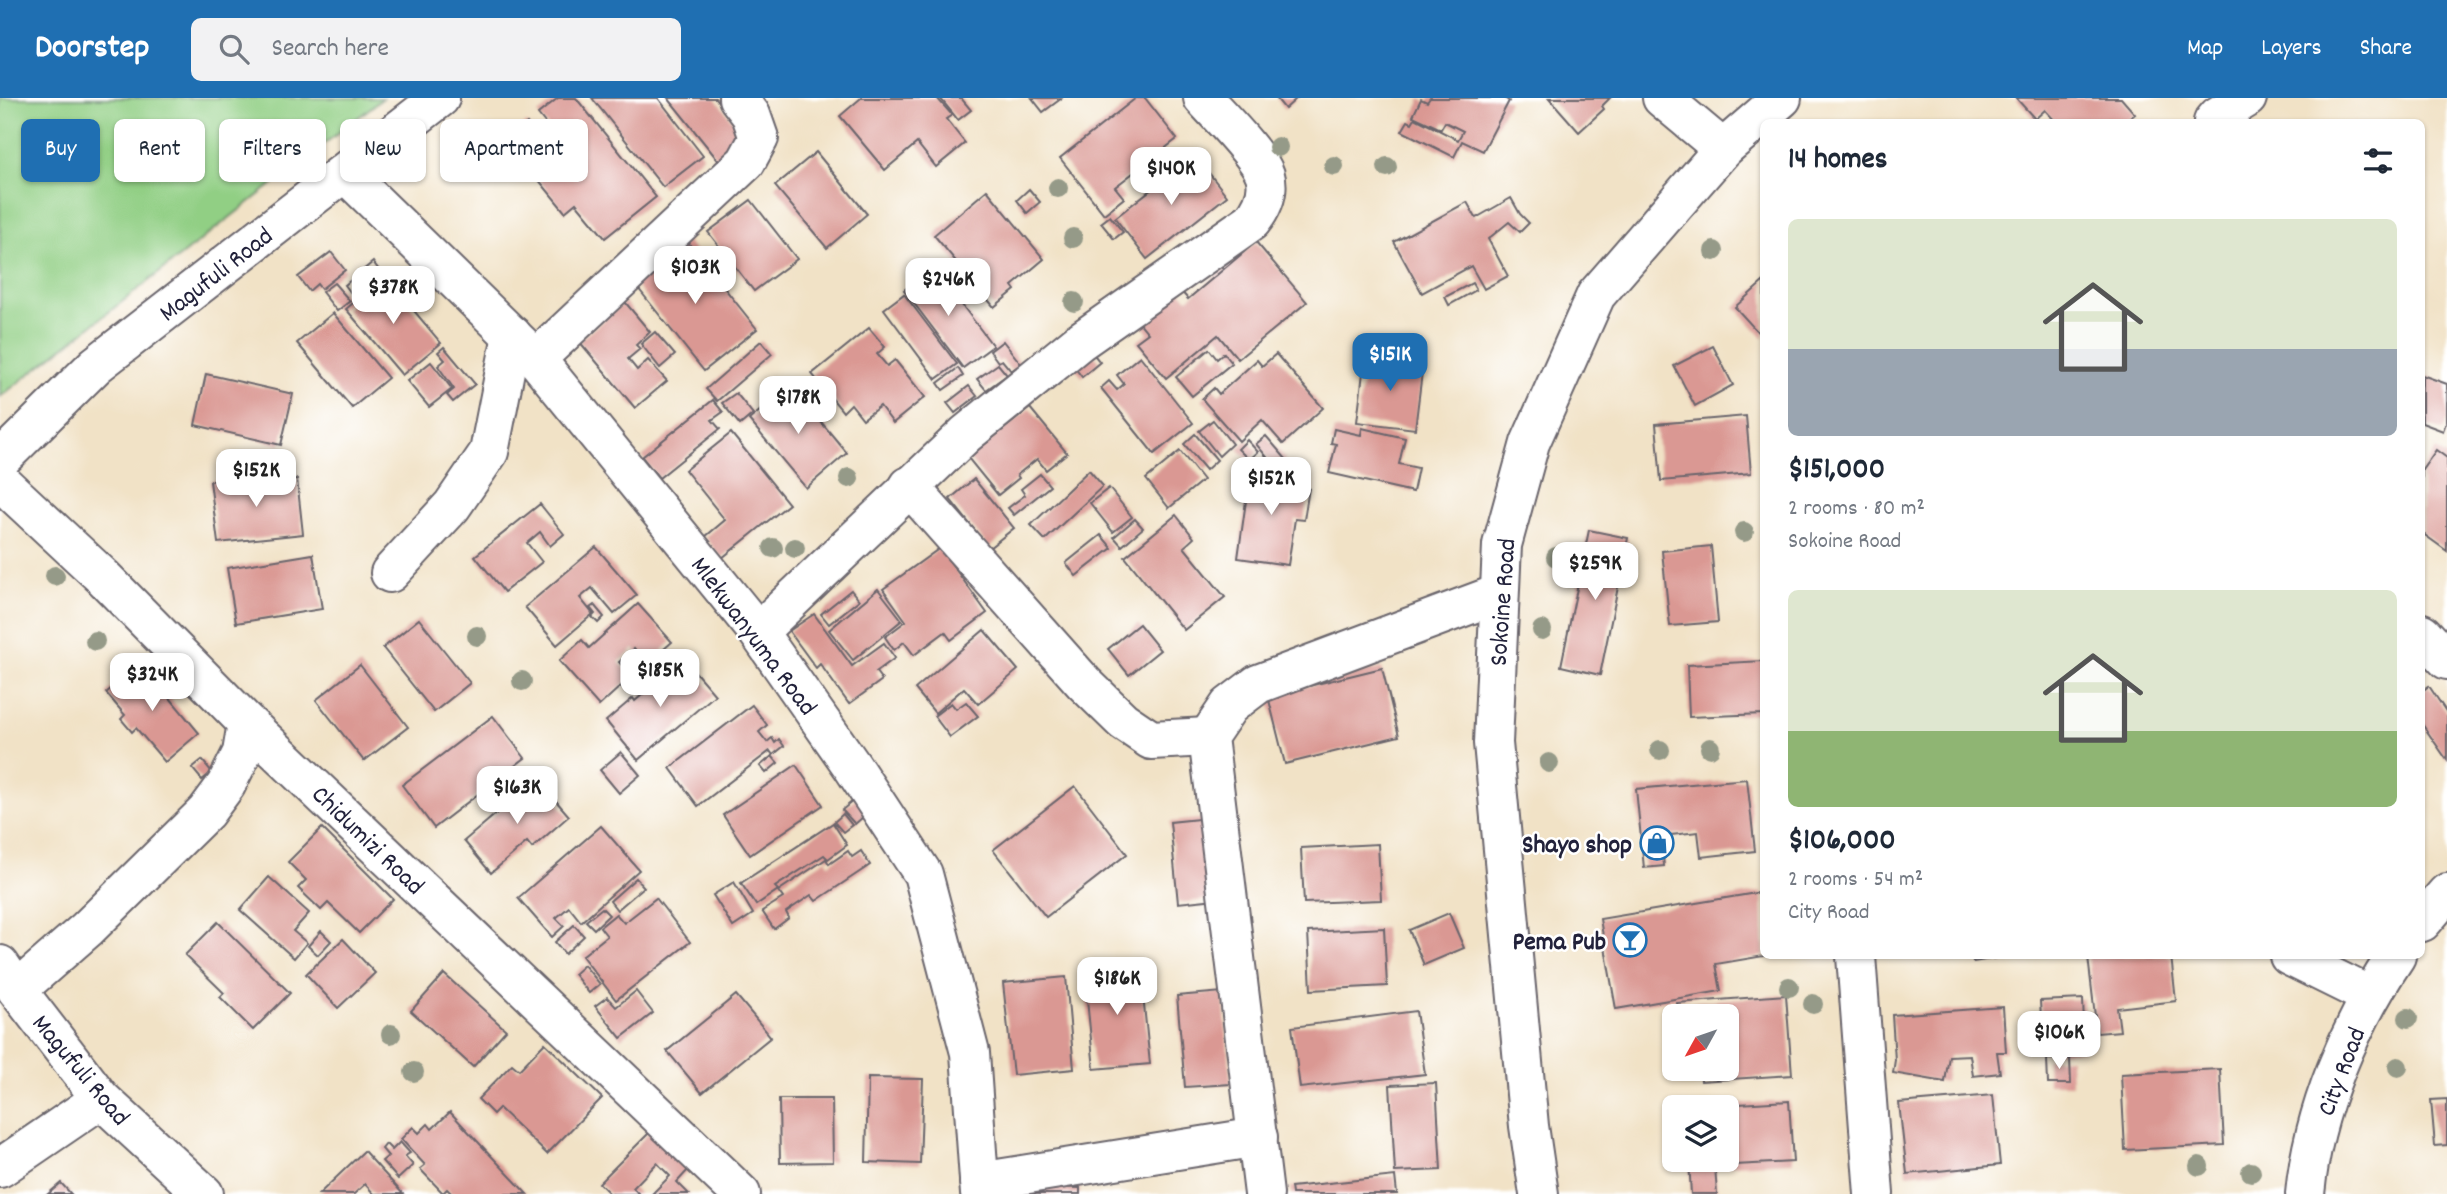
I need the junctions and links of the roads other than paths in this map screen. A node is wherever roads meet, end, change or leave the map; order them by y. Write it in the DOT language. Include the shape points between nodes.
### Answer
graph roads {
  1 [pos="440,98"];
  2 [pos="738,98"];
  3 [pos="1203,98"];
  4 [pos="1662,98"];
  5 [pos="1782,98"];
  6 [pos="413,119"];
  7 [pos="1723,149"];
  8 [pos="340,177"];
  9 [pos="354,182"];
  10 [pos="524,347"];
  11 [pos="0,460"];
  12 [pos="0,481"];
  13 [pos="909,486"];
  14 [pos="390,573"];
  15 [pos="1498,594"];
  16 [pos="758,632"];
  17 [pos="2425,636"];
  18 [pos="2447,660"];
  19 [pos="247,723"];
  20 [pos="1208,737"];
  21 [pos="2447,893"];
  22 [pos="2425,919"];
  23 [pos="1856,959"];
  24 [pos="2295,959"];
  25 [pos="2394,959"];
  26 [pos="8,978"];
  27 [pos="2370,996"];
  28 [pos="100,1099"];
  29 [pos="1258,1137"];
  30 [pos="0,1168"];
  31 [pos="980,1188"];
  32 [pos="204,1194"];
  33 [pos="741,1194"];
  34 [pos="1264,1194"];
  35 [pos="1539,1194"];
  36 [pos="1874,1194"];
  37 [pos="2305,1194"];
  1 -- 6 [label="street, Magufuli Road"];
  2 -- 10 [label="street" via="751,115 759,138 746,162"];
  3 -- 13 [label="street" via="1265,176 1262,207 1252,221 1079,342"];
  4 -- 7 [label="street"];
  5 -- 7 [label="street, Sokoine Road"];
  7 -- 15 [label="street, Sokoine Road" via="1596,295 1530,443 1502,545"];
  8 -- 11 [label="street, Magufuli Road" via="96,365"];
  9 -- 10 [label="street, Mlekwanyuma Road"];
  10 -- 14 [label="street" via="489,453 452,506"];
  10 -- 16 [label="street, Mlekwanyuma Road"];
  12 -- 19 [label="street, Chidumizi Road" via="103,577"];
  13 -- 16 [label="street"];
  13 -- 20 [label="street" via="1123,721 1150,740"];
  15 -- 20 [label="street" via="1258,684 1228,706"];
  15 -- 35 [label="street, Sokoine Road" via="1493,743"];
  16 -- 31 [label="street, Mlekwanyuma Road" via="923,874 970,1053"];
  17 -- 18 [label="street"];
  19 -- 26 [label="street" via="242,753 206,812 87,929"];
  19 -- 33 [label="street, Chidumizi Road"];
  20 -- 29 [label="street"];
  21 -- 22 [label="street"];
  23 -- 36 [label="street"];
  24 -- 27 [label="street"];
  25 -- 27 [label="street, City Road"];
  26 -- 28 [label="street, Magufuli Road"];
  27 -- 37 [label="street, City Road" via="2329,1087"];
  28 -- 30 [label="street"];
  28 -- 32 [label="street, Magufuli Road"];
  29 -- 31 [label="street"];
  29 -- 34 [label="street"];
}
